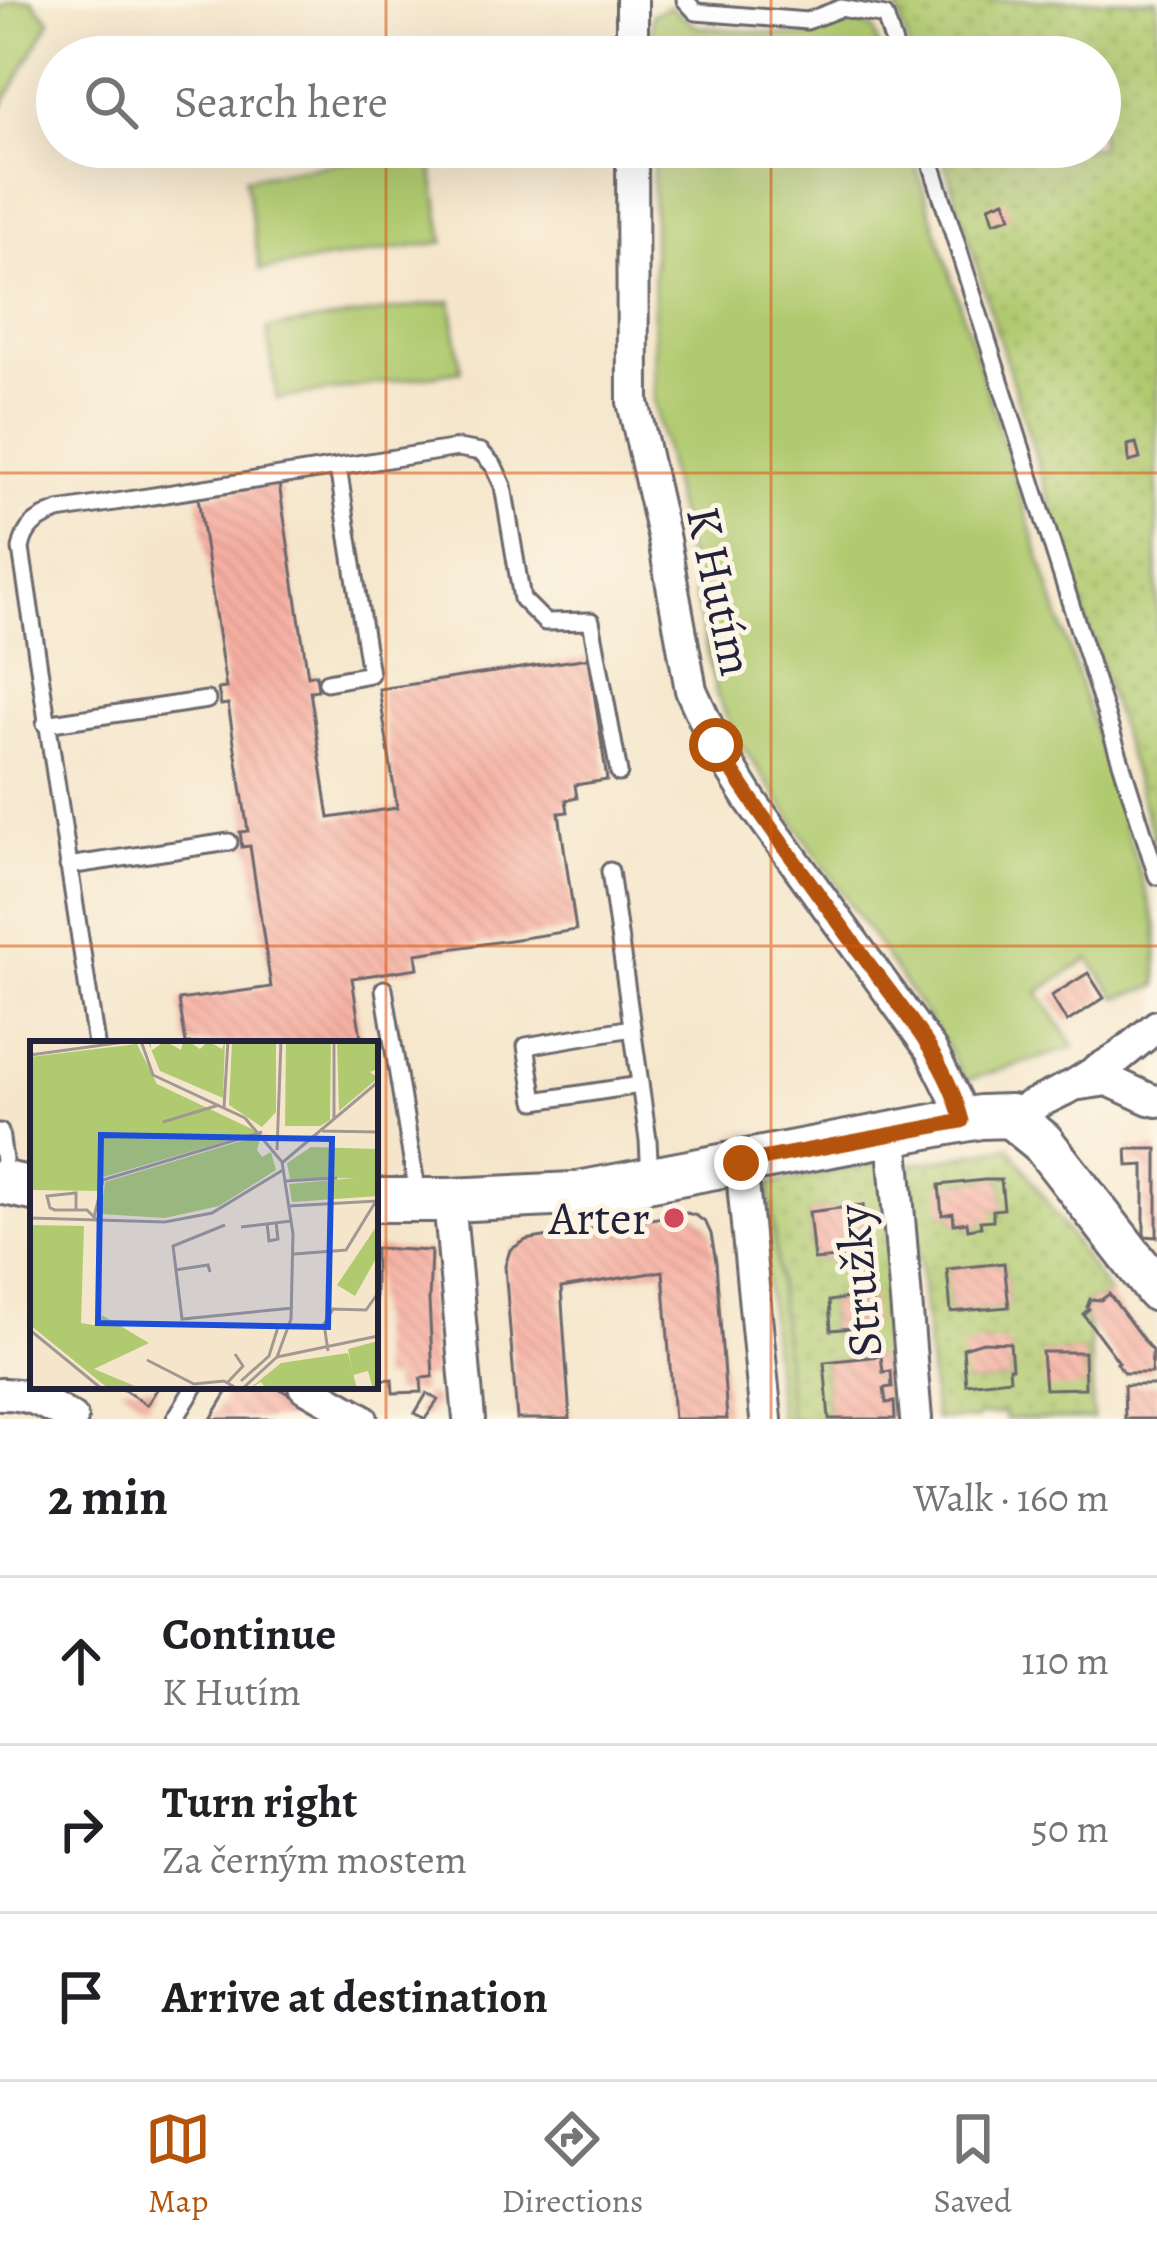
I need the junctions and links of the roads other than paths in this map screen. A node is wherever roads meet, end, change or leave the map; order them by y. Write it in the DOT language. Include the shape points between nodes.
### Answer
graph roads {
  1 [pos="632,0"];
  2 [pos="686,0"];
  3 [pos="632,36"];
  4 [pos="891,36"];
  5 [pos="632,168"];
  6 [pos="933,168"];
  7 [pos="338,466"];
  8 [pos="327,682"];
  9 [pos="207,700"];
  10 [pos="46,724"];
  11 [pos="619,773"];
  12 [pos="229,842"];
  13 [pos="68,866"];
  14 [pos="610,871"];
  15 [pos="1157,876"];
  16 [pos="384,989"];
  17 [pos="1157,1026"];
  18 [pos="632,1028"];
  19 [pos="96,1041"];
  20 [pos="640,1085"];
  21 [pos="1074,1085"];
  22 [pos="1157,1100"];
  23 [pos="1010,1116"];
  24 [pos="962,1121"];
  25 [pos="0,1132"];
  26 [pos="892,1135"];
  27 [pos="741,1163"];
  28 [pos="0,1179"];
  29 [pos="650,1180"];
  30 [pos="30,1188"];
  31 [pos="378,1200"];
  32 [pos="434,1200"];
  33 [pos="1157,1290"];
  34 [pos="193,1389"];
  35 [pos="294,1389"];
  36 [pos="0,1394"];
  37 [pos="72,1419"];
  38 [pos="175,1419"];
  39 [pos="362,1419"];
  40 [pos="469,1419"];
  41 [pos="766,1419"];
  42 [pos="916,1419"];
  1 -- 3 [label="street"];
  2 -- 4 [label="lane" via="696,12 807,21 841,8 885,16"];
  5 -- 24 [label="street, K Hutím" via="633,402 692,690 751,801 931,1050"];
  6 -- 15 [label="lane"];
  7 -- 8 [label="lane" via="370,674"];
  7 -- 10 [label="lane" via="36,520 21,549"];
  7 -- 11 [label="lane" via="458,448 481,452 494,466 522,599 545,622 592,621"];
  9 -- 10 [label="lane"];
  10 -- 13 [label="lane"];
  12 -- 13 [label="lane"];
  13 -- 19 [label="lane"];
  14 -- 18 [label="lane"];
  16 -- 32 [label="lane"];
  17 -- 21 [label="street"];
  18 -- 20 [label="lane"];
  18 -- 20 [label="lane" via="526,1046 536,1101"];
  20 -- 29 [label="lane"];
  21 -- 22 [label="street" via="1108,1080"];
  21 -- 23 [label="street"];
  23 -- 24 [label="street"];
  23 -- 33 [label="street" via="1042,1142"];
  24 -- 26 [label="street"];
  25 -- 28 [label="lane"];
  26 -- 27 [label="street"];
  26 -- 42 [label="street, Stružky"];
  27 -- 29 [label="street"];
  27 -- 41 [label="street"];
  28 -- 30 [label="street"];
  29 -- 32 [label="street" via="573,1194"];
  31 -- 32 [label="street"];
  32 -- 40 [label="street"];
  34 -- 38 [label="lane"];
  35 -- 39 [label="street"];
  36 -- 37 [label="street" via="39,1399"];
}
